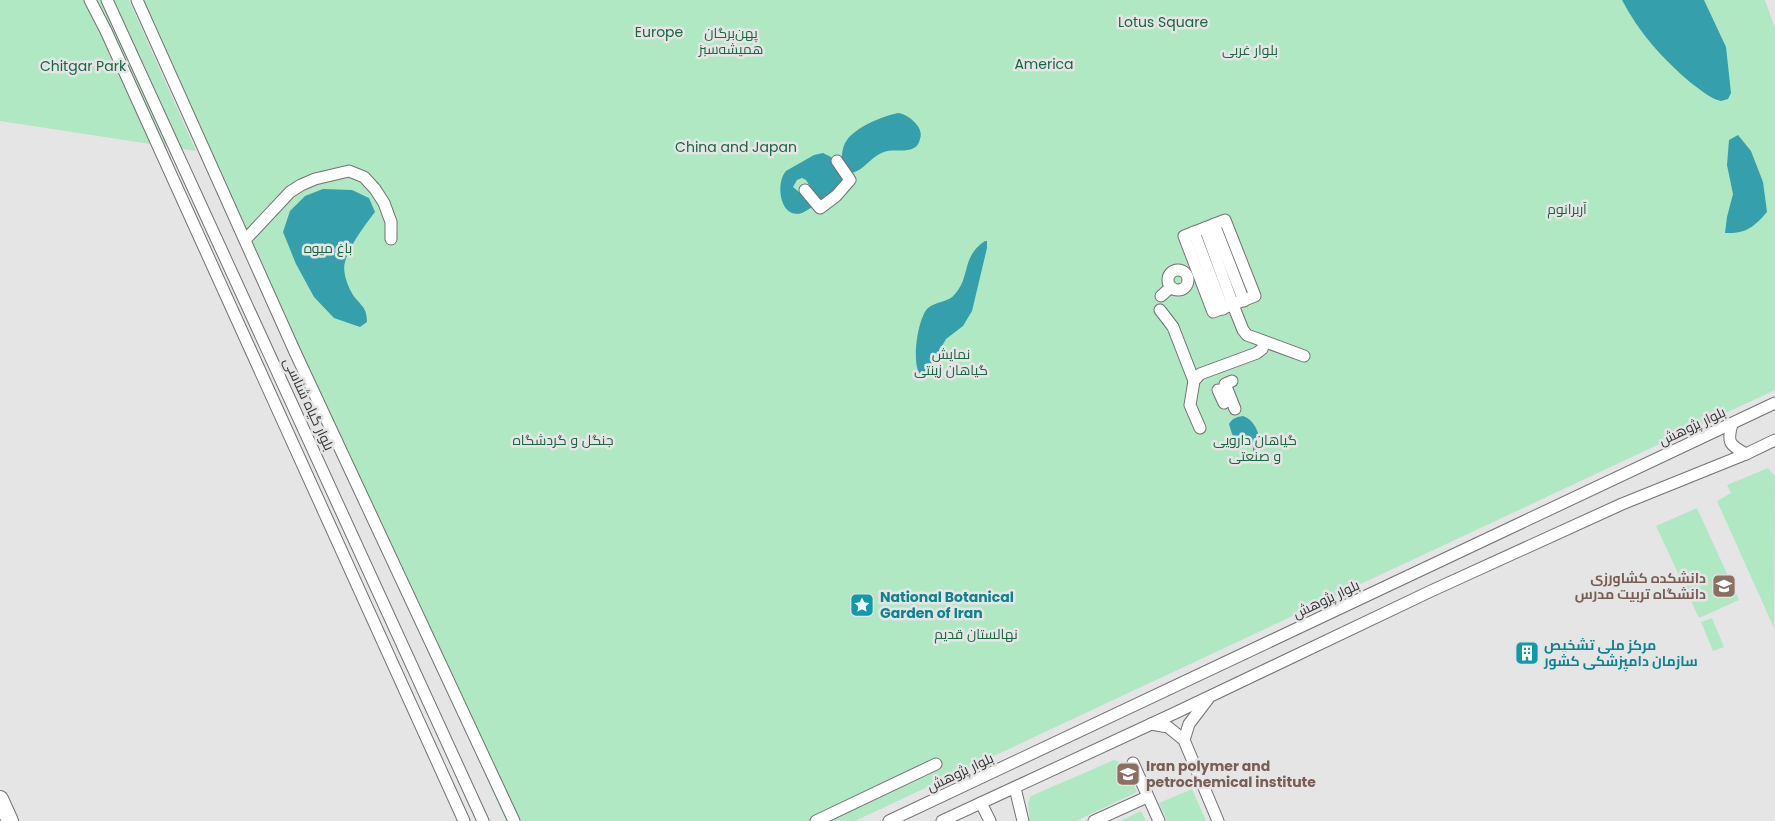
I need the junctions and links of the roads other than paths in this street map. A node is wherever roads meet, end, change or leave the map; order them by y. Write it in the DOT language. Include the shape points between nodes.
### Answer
graph roads {
  1 [pos="90,0"];
  2 [pos="107,0"];
  3 [pos="137,0"];
  4 [pos="837,161"];
  5 [pos="806,192"];
  6 [pos="1205,228"];
  7 [pos="391,239"];
  8 [pos="245,240"];
  9 [pos="1211,244"];
  10 [pos="1216,259"];
  11 [pos="1222,274"];
  12 [pos="1187,277"];
  13 [pos="1171,287"];
  14 [pos="1228,289"];
  15 [pos="1161,296"];
  16 [pos="1233,305"];
  17 [pos="1160,310"];
  18 [pos="1265,342"];
  19 [pos="1304,356"];
  20 [pos="1194,381"];
  21 [pos="1232,381"];
  22 [pos="1775,403"];
  23 [pos="1236,409"];
  24 [pos="1732,424"];
  25 [pos="1200,428"];
  26 [pos="1775,440"];
  27 [pos="1746,454"];
  28 [pos="1210,697"];
  29 [pos="1151,724"];
  30 [pos="1184,740"];
  31 [pos="1133,763"];
  32 [pos="936,764"];
  33 [pos="1015,788"];
  34 [pos="1147,797"];
  35 [pos="0,799"];
  36 [pos="981,803"];
  37 [pos="10,821"];
  38 [pos="464,821"];
  39 [pos="483,821"];
  40 [pos="514,821"];
  41 [pos="816,821"];
  42 [pos="889,821"];
  43 [pos="942,821"];
  44 [pos="990,821"];
  45 [pos="1023,821"];
  46 [pos="1094,821"];
  47 [pos="1159,821"];
  48 [pos="1218,821"];
  1 -- 38 [label="street"];
  2 -- 39 [label="street, بلوار گیاه شناسی"];
  3 -- 8 [label="street"];
  4 -- 5 [label="street" via="850,180 836,196 820,208"];
  6 -- 9 [label="street"];
  6 -- 9 [label="street" via="1225,220"];
  6 -- 9 [label="street" via="1184,236"];
  7 -- 8 [label="street" via="391,222 384,203 364,177 349,172 315,179 290,192"];
  8 -- 40 [label="street"];
  9 -- 10 [label="street"];
  9 -- 10 [label="street"];
  9 -- 10 [label="street"];
  10 -- 11 [label="street"];
  10 -- 11 [label="street"];
  10 -- 11 [label="street"];
  10 -- 12 [label="street"];
  11 -- 12 [label="street"];
  11 -- 14 [label="street"];
  11 -- 14 [label="street"];
  11 -- 14 [label="street"];
  12 -- 13 [label="street" via="1184,288 1177,290"];
  12 -- 13 [label="street" via="1180,270 1170,272 1168,281"];
  13 -- 15 [label="street"];
  14 -- 16 [label="street"];
  14 -- 16 [label="street" via="1214,312"];
  14 -- 16 [label="street" via="1255,296"];
  16 -- 18 [label="street" via="1246,335"];
  17 -- 20 [label="street" via="1172,327"];
  18 -- 19 [label="street"];
  18 -- 20 [label="street" via="1257,353 1200,374"];
  20 -- 25 [label="street" via="1190,405"];
  21 -- 23 [label="street" via="1224,384 1223,396"];
  22 -- 24 [label="street, بلوار پژوهش"];
  24 -- 27 [label="street" via="1730,443"];
  24 -- 42 [label="street, بلوار پژوهش"];
  26 -- 27 [label="street"];
  27 -- 28 [label="street" via="1622,504"];
  28 -- 29 [label="street"];
  28 -- 30 [label="street" via="1189,724"];
  29 -- 30 [label="street" via="1168,727"];
  29 -- 33 [label="street"];
  30 -- 48 [label="street"];
  31 -- 34 [label="street"];
  32 -- 41 [label="street"];
  33 -- 36 [label="street"];
  33 -- 45 [label="street"];
  34 -- 46 [label="street"];
  34 -- 47 [label="street"];
  35 -- 37 [label="highway"];
  36 -- 43 [label="street"];
  36 -- 44 [label="street"];
}
